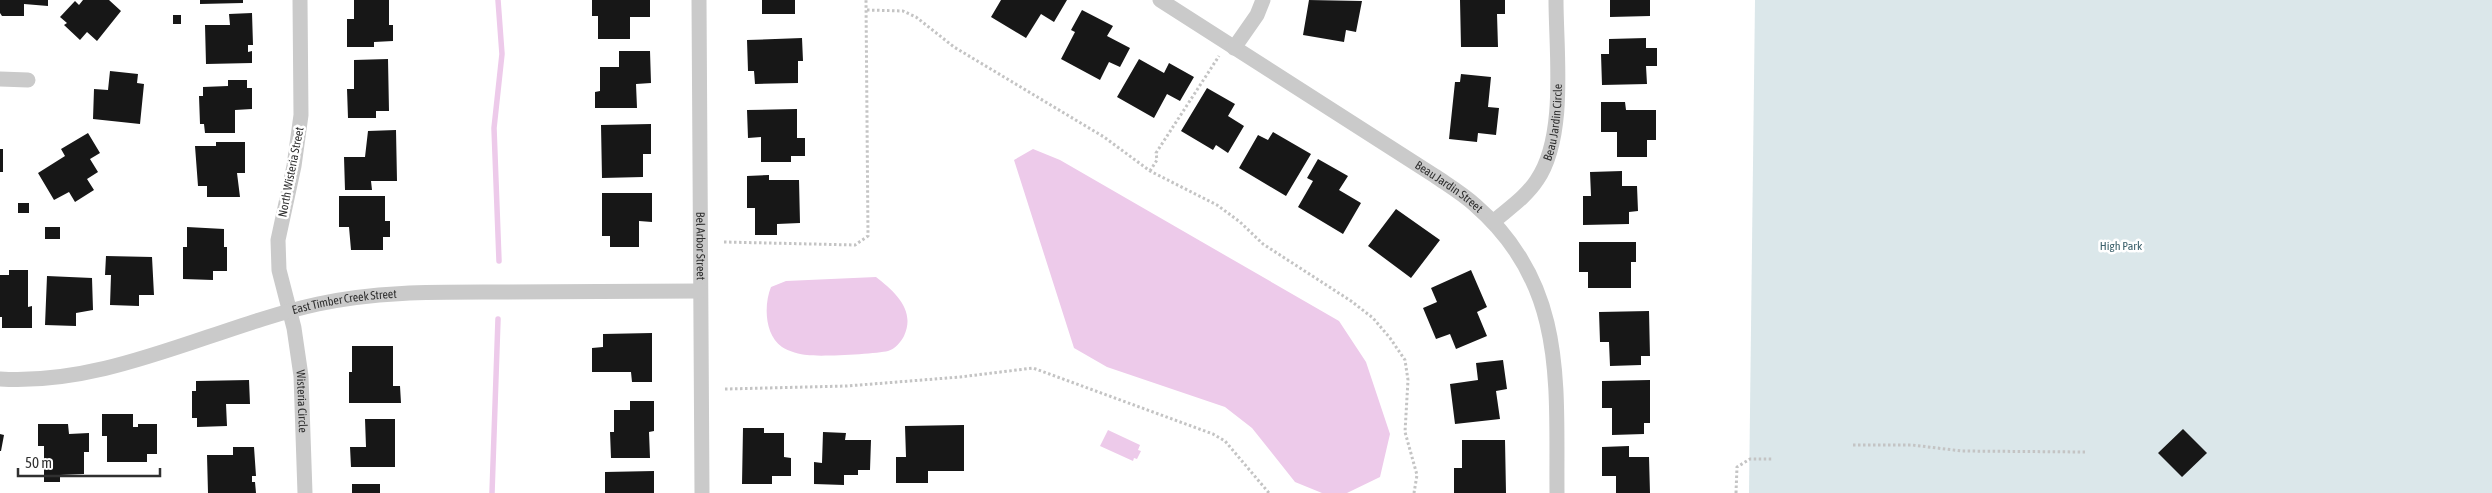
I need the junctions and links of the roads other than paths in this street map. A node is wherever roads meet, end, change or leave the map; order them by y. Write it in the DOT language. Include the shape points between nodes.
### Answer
graph roads {
  1 [pos="300,0"];
  2 [pos="699,0"];
  3 [pos="1160,0"];
  4 [pos="1263,0"];
  5 [pos="1556,0"];
  6 [pos="1234,48"];
  7 [pos="0,79"];
  8 [pos="28,80"];
  9 [pos="1493,222"];
  10 [pos="700,291"];
  11 [pos="289,312"];
  12 [pos="0,379"];
  13 [pos="305,493"];
  14 [pos="702,493"];
  15 [pos="1557,493"];
  1 -- 11 [label="street, North Wisteria Street" via="301,115 278,240 279,270"];
  2 -- 10 [label="street, Bel Arbor Street"];
  3 -- 6 [label="street, Beau Jardin Street"];
  4 -- 6 [label="street" via="1258,15"];
  5 -- 9 [label="street, Beau Jardin Circle" via="1556,131 1549,157 1526,194"];
  6 -- 9 [label="street, Beau Jardin Street" via="1442,181 1475,204"];
  7 -- 8 [label="street"];
  9 -- 15 [label="street, Beau Jardin Street" via="1521,258 1547,315 1556,372"];
  10 -- 11 [label="street, East Timber Creek Street" via="399,294 319,304"];
  10 -- 14 [label="street, Bel Arbor Street"];
  11 -- 12 [label="street, East Timber Creek Street" via="100,370 24,380"];
  11 -- 13 [label="street, Wisteria Circle" via="301,376"];
}
